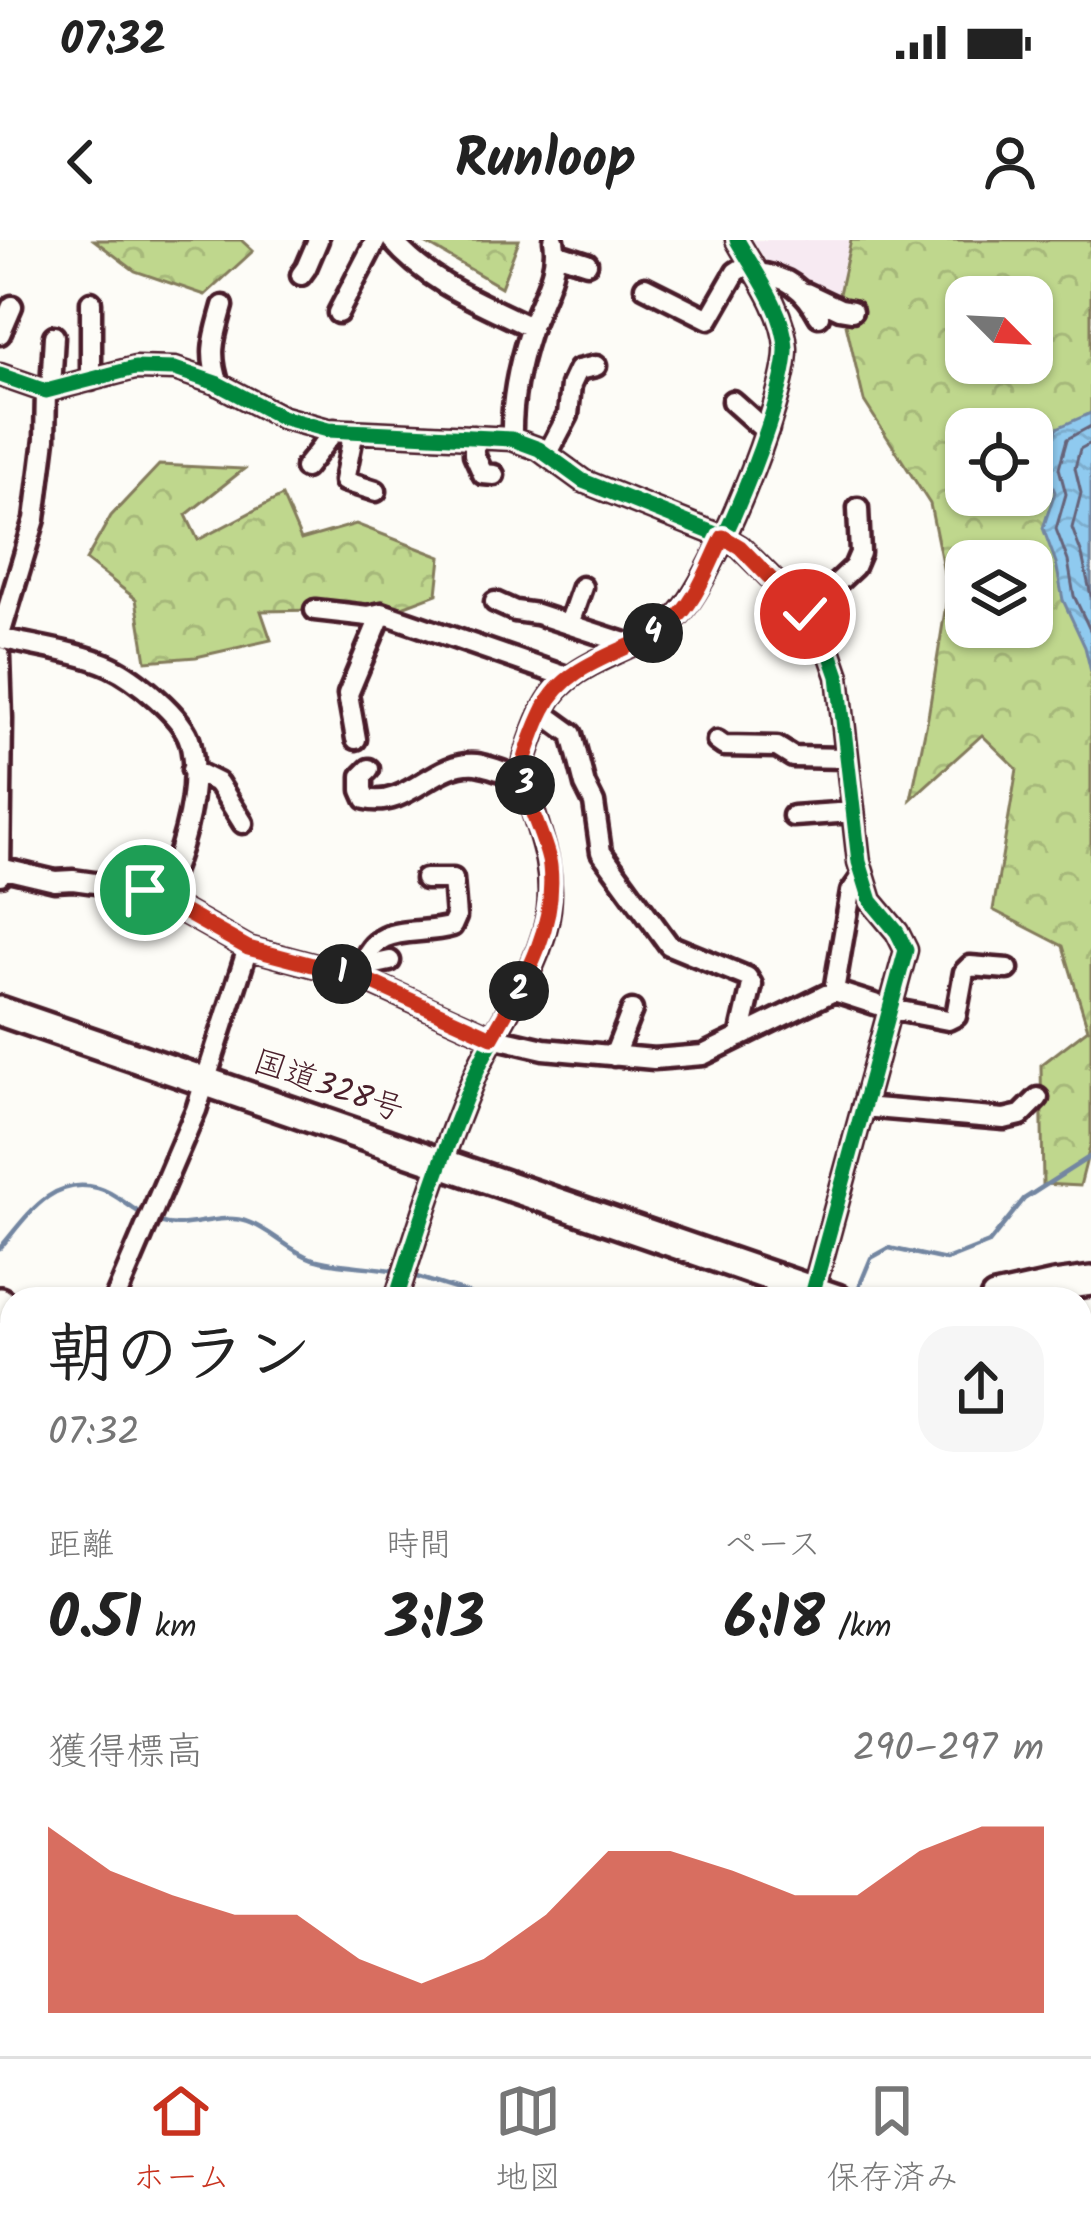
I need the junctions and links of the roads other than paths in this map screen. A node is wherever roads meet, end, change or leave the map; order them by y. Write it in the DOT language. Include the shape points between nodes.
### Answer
graph roads {
  1 [pos="318,240"];
  2 [pos="376,240"];
  3 [pos="392,240"];
  4 [pos="737,240"];
  5 [pos="555,247"];
  6 [pos="587,263"];
  7 [pos="753,268"];
  8 [pos="301,274"];
  9 [pos="645,287"];
  10 [pos="806,293"];
  11 [pos="91,302"];
  12 [pos="12,306"];
  13 [pos="223,306"];
  14 [pos="852,310"];
  15 [pos="338,314"];
  16 [pos="819,316"];
  17 [pos="530,328"];
  18 [pos="0,334"];
  19 [pos="54,336"];
  20 [pos="596,366"];
  21 [pos="0,375"];
  22 [pos="91,380"];
  23 [pos="219,385"];
  24 [pos="49,390"];
  25 [pos="732,401"];
  26 [pos="768,429"];
  27 [pos="344,430"];
  28 [pos="474,437"];
  29 [pos="512,439"];
  30 [pos="547,455"];
  31 [pos="305,468"];
  32 [pos="494,475"];
  33 [pos="376,491"];
  34 [pos="859,508"];
  35 [pos="723,537"];
  36 [pos="583,587"];
  37 [pos="495,602"];
  38 [pos="315,610"];
  39 [pos="382,614"];
  40 [pos="805,614"];
  41 [pos="568,625"];
  42 [pos="0,636"];
  43 [pos="632,645"];
  44 [pos="0,657"];
  45 [pos="567,677"];
  46 [pos="543,713"];
  47 [pos="356,739"];
  48 [pos="717,741"];
  49 [pos="848,758"];
  50 [pos="192,770"];
  51 [pos="369,770"];
  52 [pos="524,779"];
  53 [pos="853,812"];
  54 [pos="793,816"];
  55 [pos="243,823"];
  56 [pos="1,871"];
  57 [pos="863,875"];
  58 [pos="424,879"];
  59 [pos="162,897"];
  60 [pos="248,948"];
  61 [pos="390,961"];
  62 [pos="1008,969"];
  63 [pos="362,973"];
  64 [pos="834,991"];
  65 [pos="890,1009"];
  66 [pos="632,1010"];
  67 [pos="0,1011"];
  68 [pos="492,1037"];
  69 [pos="740,1037"];
  70 [pos="614,1056"];
  71 [pos="206,1080"];
  72 [pos="1039,1098"];
  73 [pos="863,1107"];
  74 [pos="440,1160"];
  75 [pos="1091,1281"];
  76 [pos="121,1287"];
  77 [pos="400,1287"];
  78 [pos="795,1287"];
  79 [pos="822,1287"];
  80 [pos="1049,1287"];
  1 -- 8 [label="street"];
  2 -- 15 [label="street"];
  3 -- 17 [label="street" via="449,288"];
  4 -- 7 [label="street"];
  5 -- 6 [label="street"];
  5 -- 17 [label="street"];
  7 -- 9 [label="street" via="736,272 710,320"];
  7 -- 10 [label="street"];
  7 -- 26 [label="street" via="786,348"];
  10 -- 14 [label="street"];
  10 -- 16 [label="street"];
  11 -- 22 [label="street"];
  12 -- 18 [label="street"];
  13 -- 23 [label="street" via="212,347"];
  17 -- 29 [label="street"];
  19 -- 24 [label="street"];
  20 -- 30 [label="street" via="578,370 568,415"];
  21 -- 24 [label="street"];
  22 -- 23 [label="street" via="175,368"];
  22 -- 24 [label="street"];
  23 -- 27 [label="street" via="281,417"];
  24 -- 42 [label="street" via="35,519"];
  25 -- 26 [label="street"];
  26 -- 35 [label="street"];
  27 -- 28 [label="street"];
  27 -- 31 [label="street"];
  27 -- 33 [label="street" via="344,481"];
  28 -- 29 [label="street"];
  28 -- 32 [label="street" via="484,474"];
  29 -- 30 [label="street"];
  30 -- 35 [label="street" via="583,481"];
  34 -- 40 [label="street" via="854,567"];
  35 -- 40 [label="street"];
  35 -- 43 [label="street" via="675,620"];
  36 -- 41 [label="street"];
  37 -- 41 [label="street"];
  38 -- 39 [label="street"];
  39 -- 45 [label="street"];
  39 -- 47 [label="street" via="348,694"];
  40 -- 49 [label="street" via="838,676"];
  41 -- 43 [label="street"];
  42 -- 50 [label="street" via="106,664 143,685 183,727"];
  43 -- 45 [label="street"];
  44 -- 56 [label="street"];
  45 -- 46 [label="street"];
  46 -- 52 [label="street"];
  46 -- 69 [label="street" via="572,734 601,852 669,945 752,985"];
  48 -- 49 [label="street" via="777,746 793,757"];
  49 -- 53 [label="street"];
  50 -- 55 [label="street" via="218,784"];
  50 -- 59 [label="street" via="182,850"];
  51 -- 52 [label="street" via="354,795 378,802 449,767 476,764"];
  52 -- 68 [label="street" via="550,864 549,908 519,991"];
  53 -- 54 [label="street"];
  53 -- 57 [label="street"];
  56 -- 59 [label="street"];
  57 -- 64 [label="street" via="851,892"];
  57 -- 65 [label="street" via="906,950"];
  58 -- 63 [label="street" via="459,879 452,926 385,936 366,955"];
  59 -- 60 [label="street"];
  60 -- 63 [label="street"];
  60 -- 71 [label="street"];
  61 -- 63 [label="street"];
  62 -- 65 [label="street" via="970,966 948,1020"];
  63 -- 68 [label="street"];
  64 -- 65 [label="street"];
  64 -- 69 [label="street"];
  65 -- 73 [label="street"];
  66 -- 70 [label="street"];
  67 -- 71 [label="highway, 国道328号"];
  68 -- 70 [label="street"];
  68 -- 74 [label="street"];
  69 -- 70 [label="street" via="703,1055"];
  71 -- 74 [label="highway, 国道328号"];
  71 -- 76 [label="street"];
  72 -- 73 [label="street" via="1004,1119"];
  73 -- 79 [label="street"];
  74 -- 77 [label="street"];
  74 -- 78 [label="highway, 国道328号"];
  75 -- 80 [label="highway"];
}
